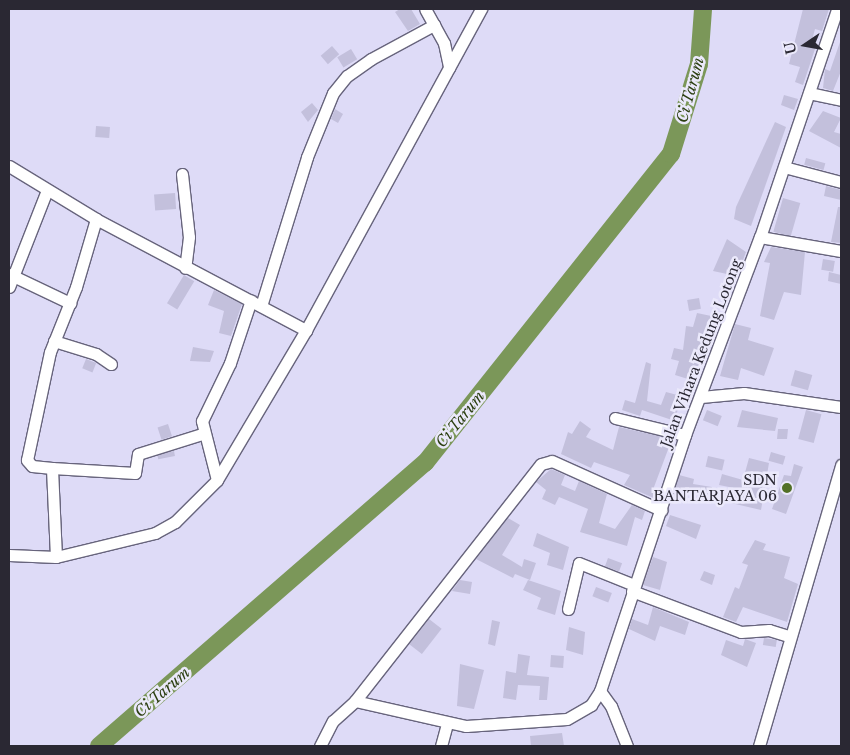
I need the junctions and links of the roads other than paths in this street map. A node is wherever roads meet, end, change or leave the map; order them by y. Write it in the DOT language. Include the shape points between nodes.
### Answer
graph roads {
  1 [pos="425,9"];
  2 [pos="481,9"];
  3 [pos="837,9"];
  4 [pos="837,23"];
  5 [pos="434,25"];
  6 [pos="449,67"];
  7 [pos="809,93"];
  8 [pos="841,100"];
  9 [pos="9,166"];
  10 [pos="784,167"];
  11 [pos="182,174"];
  12 [pos="841,182"];
  13 [pos="47,190"];
  14 [pos="96,219"];
  15 [pos="760,237"];
  16 [pos="841,251"];
  17 [pos="185,268"];
  18 [pos="11,275"];
  19 [pos="9,287"];
  20 [pos="70,303"];
  21 [pos="256,303"];
  22 [pos="306,330"];
  23 [pos="54,341"];
  24 [pos="111,364"];
  25 [pos="701,397"];
  26 [pos="841,407"];
  27 [pos="614,418"];
  28 [pos="202,434"];
  29 [pos="685,435"];
  30 [pos="841,465"];
  31 [pos="52,468"];
  32 [pos="217,480"];
  33 [pos="661,510"];
  34 [pos="9,556"];
  35 [pos="56,557"];
  36 [pos="633,588"];
  37 [pos="568,608"];
  38 [pos="789,636"];
  39 [pos="600,692"];
  40 [pos="355,700"];
  41 [pos="447,723"];
  42 [pos="325,743"];
  43 [pos="440,746"];
  44 [pos="628,746"];
  45 [pos="760,746"];
  1 -- 5 [label="street"];
  2 -- 6 [label="street"];
  3 -- 4 [label="street, Jalan Vihara Kedung Lotong"];
  4 -- 7 [label="street, Jalan Vihara Kedung Lotong"];
  5 -- 6 [label="street" via="444,43"];
  5 -- 21 [label="street" via="370,59 347,76 333,93 310,148"];
  6 -- 22 [label="street"];
  7 -- 8 [label="street"];
  7 -- 10 [label="street, Jalan Vihara Kedung Lotong"];
  9 -- 13 [label="street"];
  10 -- 12 [label="street"];
  10 -- 15 [label="street, Jalan Vihara Kedung Lotong"];
  11 -- 17 [label="street" via="189,237"];
  13 -- 14 [label="street"];
  13 -- 18 [label="street"];
  14 -- 17 [label="street"];
  14 -- 20 [label="street"];
  15 -- 16 [label="street"];
  15 -- 25 [label="street, Jalan Vihara Kedung Lotong"];
  17 -- 21 [label="street"];
  18 -- 19 [label="street"];
  18 -- 20 [label="street"];
  20 -- 23 [label="street"];
  21 -- 22 [label="street"];
  21 -- 28 [label="street" via="230,363 208,401"];
  22 -- 32 [label="street"];
  23 -- 24 [label="street" via="96,354"];
  23 -- 31 [label="street" via="27,460 32,466"];
  25 -- 26 [label="street" via="744,393"];
  25 -- 29 [label="street, Jalan Vihara Kedung Lotong"];
  27 -- 29 [label="street"];
  28 -- 31 [label="street" via="138,454 135,473"];
  28 -- 32 [label="street"];
  29 -- 33 [label="street, Jalan Vihara Kedung Lotong"];
  30 -- 38 [label="street"];
  31 -- 35 [label="street"];
  32 -- 35 [label="street" via="164,529 106,548"];
  33 -- 36 [label="street, Jalan Vihara Kedung Lotong"];
  33 -- 40 [label="street" via="552,461 541,464"];
  34 -- 35 [label="street"];
  36 -- 37 [label="street" via="579,563"];
  36 -- 38 [label="street" via="741,632 769,630"];
  36 -- 39 [label="street, Jalan Vihara Kedung Lotong"];
  38 -- 45 [label="street"];
  39 -- 41 [label="street, Jalan Vihara Kedung Lotong" via="591,706 567,719 492,726"];
  39 -- 44 [label="street" via="611,706"];
  40 -- 41 [label="street, Jalan Vihara Kedung Lotong"];
  40 -- 42 [label="street" via="333,721"];
  41 -- 43 [label="street"];
}
